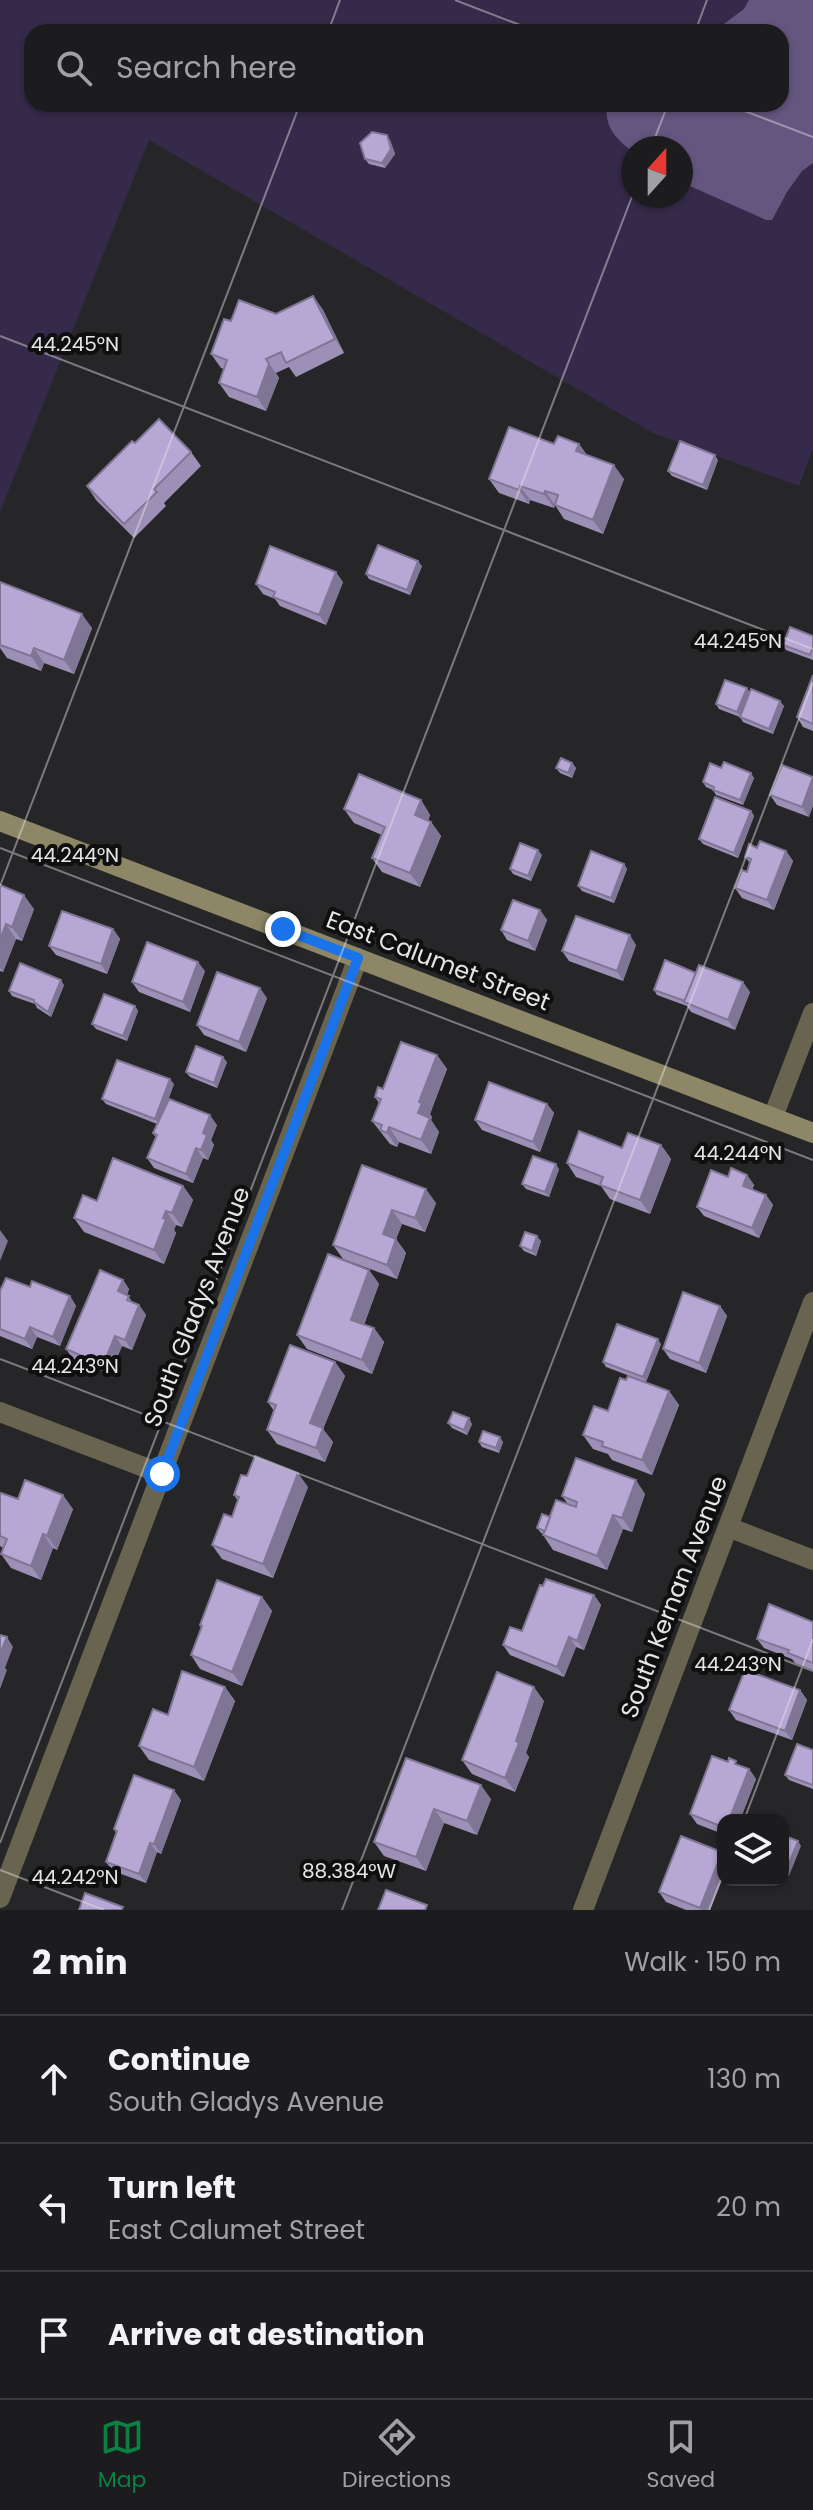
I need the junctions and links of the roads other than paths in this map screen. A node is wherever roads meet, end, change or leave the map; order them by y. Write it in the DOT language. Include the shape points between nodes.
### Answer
graph roads {
  1 [pos="0,821"];
  2 [pos="358,958"];
  3 [pos="813,1013"];
  4 [pos="773,1117"];
  5 [pos="813,1133"];
  6 [pos="813,1302"];
  7 [pos="0,1412"];
  8 [pos="162,1474"];
  9 [pos="728,1527"];
  10 [pos="813,1560"];
  11 [pos="0,1898"];
  12 [pos="583,1910"];
  1 -- 2 [label="main road, East Calumet Street"];
  2 -- 4 [label="main road, East Calumet Street"];
  2 -- 8 [label="street, South Gladys Avenue"];
  3 -- 4 [label="street"];
  4 -- 5 [label="main road, East Calumet Street"];
  6 -- 9 [label="street, South Kernan Avenue"];
  7 -- 8 [label="street"];
  8 -- 11 [label="street, South Gladys Avenue"];
  9 -- 10 [label="street"];
  9 -- 12 [label="street, South Kernan Avenue"];
}
